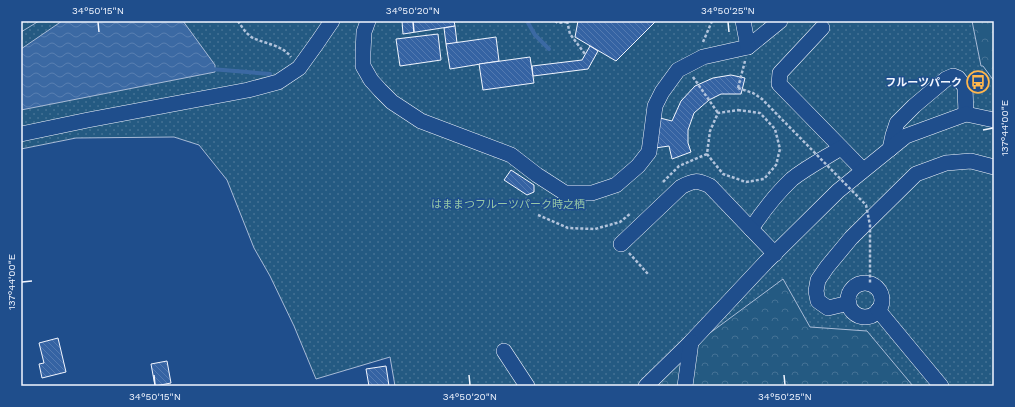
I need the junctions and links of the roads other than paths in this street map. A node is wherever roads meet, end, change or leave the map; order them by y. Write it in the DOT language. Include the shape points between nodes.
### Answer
graph roads {
  1 [pos="332,21"];
  2 [pos="368,21"];
  3 [pos="743,21"];
  4 [pos="780,21"];
  5 [pos="822,28"];
  6 [pos="748,47"];
  7 [pos="966,114"];
  8 [pos="994,120"];
  9 [pos="21,134"];
  10 [pos="841,148"];
  11 [pos="890,149"];
  12 [pos="994,167"];
  13 [pos="863,170"];
  14 [pos="751,229"];
  15 [pos="621,244"];
  16 [pos="775,254"];
  17 [pos="849,303"];
  18 [pos="878,310"];
  19 [pos="691,342"];
  20 [pos="504,351"];
  21 [pos="527,386"];
  22 [pos="646,386"];
  23 [pos="684,386"];
  24 [pos="941,386"];
  1 -- 9 [label="street" via="299,68 278,82"];
  2 -- 6 [label="street" via="364,32 363,66 371,80 392,102 421,121 511,155 565,193 592,193 616,185 638,166 649,152 655,106 678,70 703,57"];
  3 -- 6 [label="street"];
  4 -- 6 [label="street"];
  5 -- 10 [label="street" via="780,73 779,84"];
  7 -- 8 [label="street"];
  7 -- 11 [label="street" via="906,136"];
  7 -- 11 [label="street" via="965,87 953,76 946,79 897,123"];
  10 -- 13 [label="street"];
  10 -- 14 [label="street" via="792,179 774,197"];
  11 -- 13 [label="street"];
  12 -- 17 [label="street" via="971,161 946,163 916,174 851,238 818,280 818,301 828,308"];
  13 -- 16 [label="street" via="838,191"];
  14 -- 15 [label="street" via="710,186 692,181 681,186"];
  14 -- 16 [label="street"];
  16 -- 19 [label="street"];
  17 -- 18 [label="street" via="858,315 867,317"];
  17 -- 18 [label="street" via="850,292 856,286 870,284 880,291 882,298"];
  18 -- 24 [label="street"];
  19 -- 22 [label="street"];
  19 -- 23 [label="street"];
  20 -- 21 [label="street"];
}
